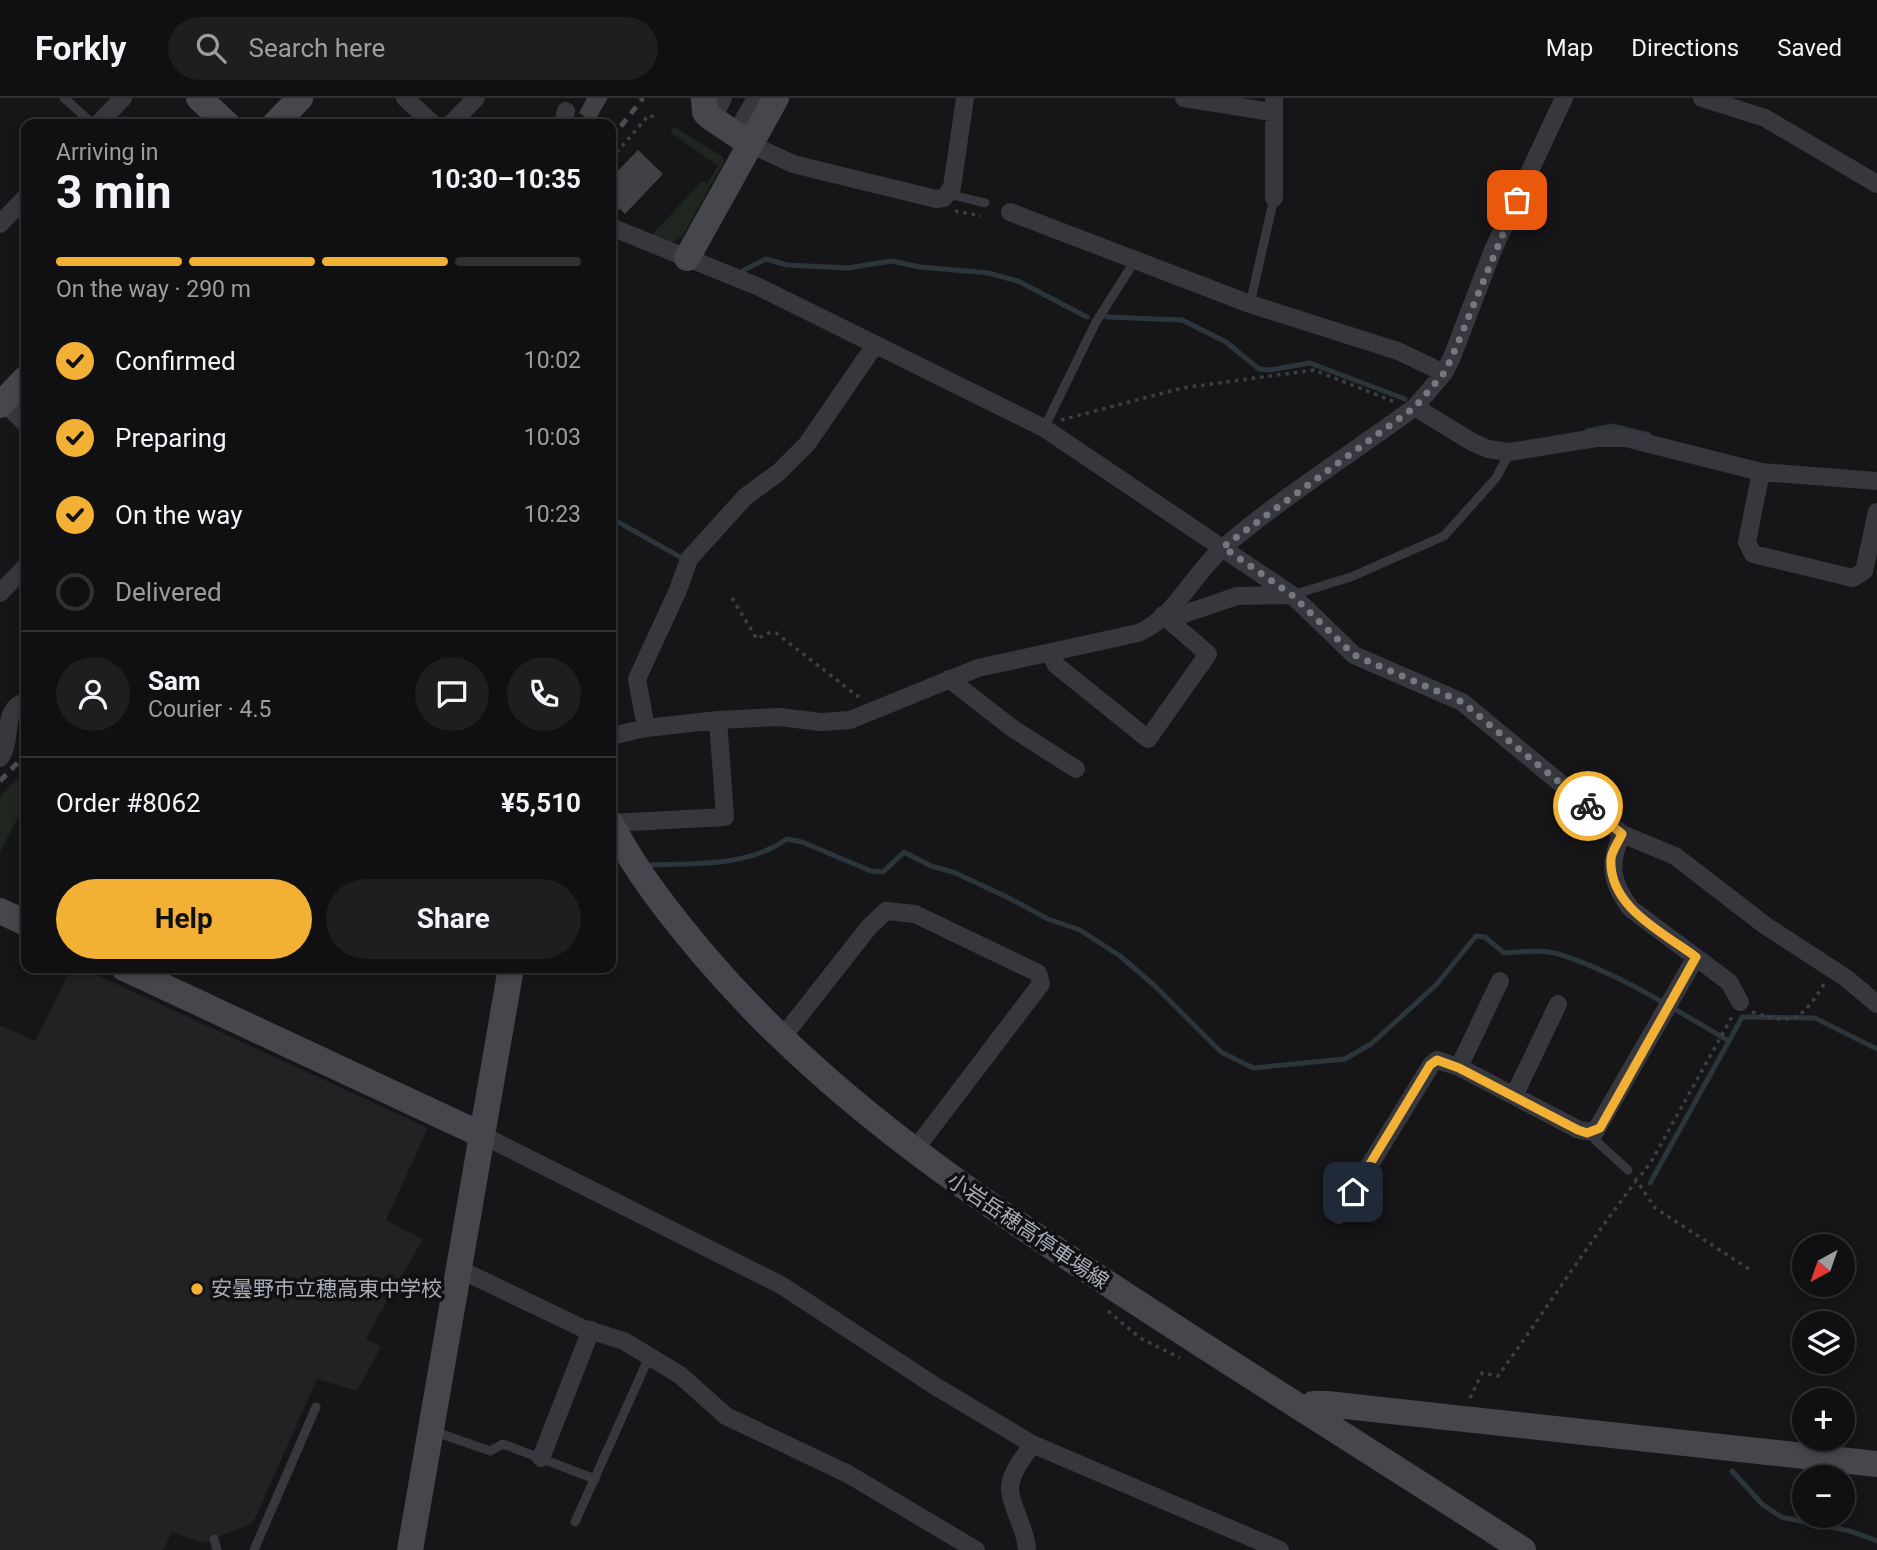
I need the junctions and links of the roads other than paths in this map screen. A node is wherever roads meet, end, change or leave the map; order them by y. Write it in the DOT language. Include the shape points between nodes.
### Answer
graph roads {
  1 [pos="64,98"];
  2 [pos="123,98"];
  3 [pos="199,98"];
  4 [pos="300,98"];
  5 [pos="405,98"];
  6 [pos="476,98"];
  7 [pos="704,98"];
  8 [pos="715,98"];
  9 [pos="723,98"];
  10 [pos="756,98"];
  11 [pos="766,98"];
  12 [pos="776,98"];
  13 [pos="965,98"];
  14 [pos="1184,98"];
  15 [pos="1564,98"];
  16 [pos="1702,98"];
  17 [pos="1273,105"];
  18 [pos="87,119"];
  19 [pos="103,119"];
  20 [pos="222,119"];
  21 [pos="280,119"];
  22 [pos="428,119"];
  23 [pos="456,119"];
  24 [pos="750,144"];
  25 [pos="1877,184"];
  26 [pos="948,194"];
  27 [pos="1274,198"];
  28 [pos="21,202"];
  29 [pos="985,203"];
  30 [pos="1010,212"];
  31 [pos="0,224"];
  32 [pos="616,229"];
  33 [pos="687,258"];
  34 [pos="1135,262"];
  35 [pos="1250,304"];
  36 [pos="876,345"];
  37 [pos="1444,373"];
  38 [pos="21,383"];
  39 [pos="1,402"];
  40 [pos="1415,407"];
  41 [pos="21,420"];
  42 [pos="1044,426"];
  43 [pos="1510,452"];
  44 [pos="1760,472"];
  45 [pos="1877,481"];
  46 [pos="1877,512"];
  47 [pos="1223,547"];
  48 [pos="21,571"];
  49 [pos="0,593"];
  50 [pos="1292,595"];
  51 [pos="1163,615"];
  52 [pos="1050,654"];
  53 [pos="948,679"];
  54 [pos="21,704"];
  55 [pos="718,720"];
  56 [pos="646,728"];
  57 [pos="616,735"];
  58 [pos="0,758"];
  59 [pos="1076,769"];
  60 [pos="616,824"];
  61 [pos="616,833"];
  62 [pos="1622,834"];
  63 [pos="0,911"];
  64 [pos="21,921"];
  65 [pos="1696,957"];
  66 [pos="135,973"];
  67 [pos="510,973"];
  68 [pos="1500,981"];
  69 [pos="1558,1004"];
  70 [pos="1877,1004"];
  71 [pos="1740,1007"];
  72 [pos="781,1039"];
  73 [pos="1459,1068"];
  74 [pos="1514,1096"];
  75 [pos="1595,1132"];
  76 [pos="482,1135"];
  77 [pos="913,1152"];
  78 [pos="1628,1170"];
  79 [pos="1339,1215"];
  80 [pos="459,1269"];
  81 [pos="591,1330"];
  82 [pos="650,1355"];
  83 [pos="316,1408"];
  84 [pos="1305,1411"];
  85 [pos="431,1430"];
  86 [pos="1032,1444"];
  87 [pos="541,1458"];
  88 [pos="1877,1464"];
  89 [pos="595,1479"];
  90 [pos="575,1522"];
  91 [pos="214,1539"];
  92 [pos="218,1550"];
  93 [pos="254,1550"];
  94 [pos="410,1550"];
  95 [pos="976,1550"];
  96 [pos="1027,1550"];
  97 [pos="1280,1550"];
  98 [pos="1523,1550"];
  1 -- 18 [label="lane"];
  2 -- 19 [label="street"];
  3 -- 20 [label="street"];
  4 -- 21 [label="street"];
  5 -- 22 [label="street"];
  6 -- 23 [label="street"];
  7 -- 24 [label="street" via="710,117"];
  8 -- 9 [label="street" via="718,108"];
  10 -- 11 [label="street" via="741,124 753,122"];
  12 -- 24 [label="street"];
  13 -- 26 [label="street"];
  14 -- 17 [label="street"];
  15 -- 37 [label="street" via="1493,250"];
  16 -- 25 [label="street" via="1765,118"];
  17 -- 27 [label="street"];
  24 -- 26 [label="street" via="793,164 936,199"];
  24 -- 33 [label="street"];
  26 -- 29 [label="lane"];
  27 -- 35 [label="lane"];
  28 -- 31 [label="street"];
  30 -- 34 [label="street"];
  32 -- 33 [label="street"];
  33 -- 36 [label="street" via="759,287"];
  34 -- 35 [label="street"];
  34 -- 42 [label="lane" via="1096,322"];
  35 -- 37 [label="street" via="1367,340"];
  36 -- 42 [label="street"];
  36 -- 56 [label="street" via="807,444 745,498 689,559 637,679"];
  37 -- 40 [label="street"];
  38 -- 39 [label="street"];
  39 -- 41 [label="street"];
  40 -- 43 [label="street" via="1472,442"];
  40 -- 47 [label="street"];
  42 -- 47 [label="street"];
  43 -- 44 [label="street" via="1596,438 1626,438"];
  43 -- 50 [label="lane" via="1496,478 1444,536 1351,577"];
  44 -- 45 [label="street"];
  44 -- 46 [label="street" via="1747,542 1753,554 1853,578 1864,571"];
  47 -- 50 [label="street"];
  47 -- 51 [label="street"];
  48 -- 49 [label="street"];
  50 -- 51 [label="street" via="1237,596 1181,615"];
  50 -- 62 [label="street" via="1354,655 1462,702"];
  51 -- 52 [label="street" via="1138,633"];
  51 -- 52 [label="street" via="1208,654 1148,739 1056,665"];
  52 -- 53 [label="street" via="1005,661"];
  53 -- 55 [label="street" via="836,722 779,717"];
  53 -- 59 [label="street"];
  54 -- 58 [label="street" via="5,716 6,749"];
  55 -- 56 [label="street"];
  55 -- 60 [label="street" via="725,817"];
  56 -- 57 [label="street"];
  61 -- 72 [label="street, 小岩岳穂高停車場線" via="635,869 664,907"];
  62 -- 65 [label="street" via="1611,859 1619,894 1631,909"];
  62 -- 70 [label="street" via="1675,856"];
  63 -- 64 [label="street"];
  65 -- 71 [label="street" via="1729,982"];
  65 -- 75 [label="street"];
  66 -- 76 [label="street"];
  67 -- 76 [label="street"];
  68 -- 73 [label="street"];
  69 -- 74 [label="street"];
  72 -- 77 [label="street, 小岩岳穂高停車場線"];
  72 -- 77 [label="street" via="886,911 915,915 1038,973 1041,984"];
  73 -- 74 [label="street"];
  73 -- 79 [label="street" via="1437,1060 1430,1065"];
  74 -- 75 [label="street" via="1578,1130"];
  75 -- 78 [label="lane" via="1595,1140"];
  76 -- 80 [label="street"];
  76 -- 86 [label="street" via="781,1284 935,1387"];
  77 -- 84 [label="street, 小岩岳穂高停車場線"];
  80 -- 81 [label="street"];
  80 -- 85 [label="street"];
  81 -- 82 [label="street"];
  81 -- 87 [label="street"];
  82 -- 89 [label="lane"];
  82 -- 95 [label="street" via="703,1392 726,1416 848,1474"];
  83 -- 93 [label="lane"];
  84 -- 88 [label="street" via="1313,1404 1327,1404"];
  84 -- 98 [label="street, 小岩岳穂高停車場線"];
  85 -- 87 [label="lane" via="490,1451 503,1444"];
  85 -- 94 [label="street"];
  86 -- 96 [label="street" via="1010,1489"];
  86 -- 97 [label="street"];
  87 -- 89 [label="lane"];
  89 -- 90 [label="lane"];
  91 -- 92 [label="lane"];
}
